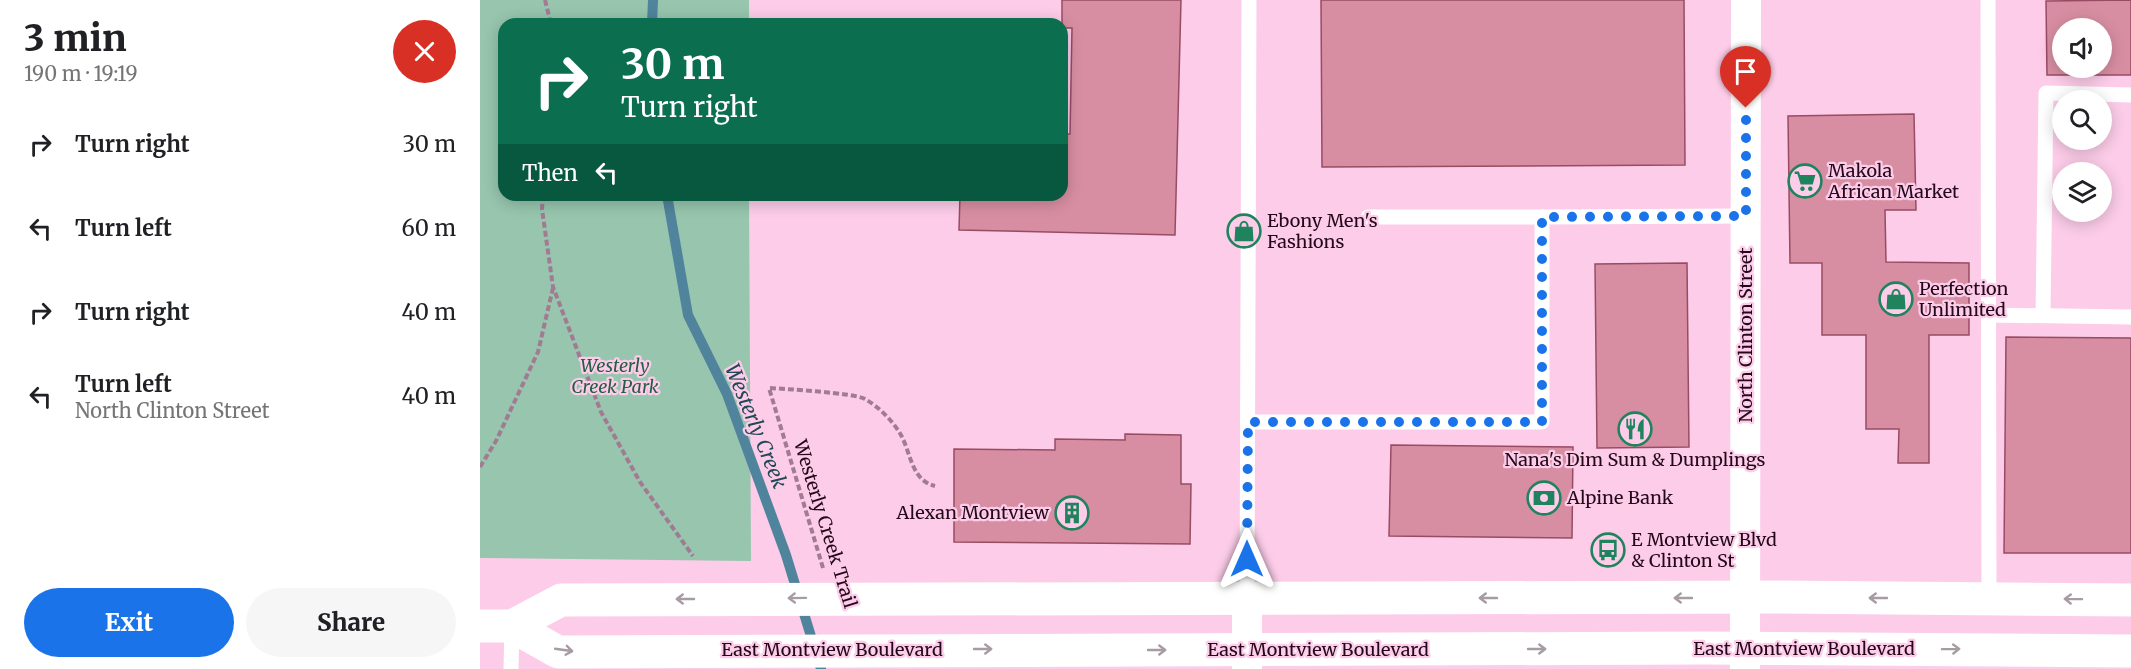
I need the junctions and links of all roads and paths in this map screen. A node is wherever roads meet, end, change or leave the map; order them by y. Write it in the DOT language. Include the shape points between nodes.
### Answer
graph roads {
  1 [pos="545,0"];
  2 [pos="1249,0"];
  3 [pos="1746,0"];
  4 [pos="1988,0"];
  5 [pos="550,18"];
  6 [pos="2131,95"];
  7 [pos="543,201"];
  8 [pos="1746,216"];
  9 [pos="1368,217"];
  10 [pos="1542,217"];
  11 [pos="553,287"];
  12 [pos="1988,315"];
  13 [pos="2043,315"];
  14 [pos="2131,318"];
  15 [pos="1248,422"];
  16 [pos="480,467"];
  17 [pos="935,486"];
  18 [pos="693,556"];
  19 [pos="824,569"];
  20 [pos="1745,598"];
  21 [pos="1989,598"];
  22 [pos="1247,599"];
  23 [pos="2131,600"];
  24 [pos="496,626"];
  25 [pos="2131,651"];
  26 [pos="1493,659"];
  27 [pos="1745,659"];
  28 [pos="1992,659"];
  29 [pos="599,660"];
  30 [pos="1247,660"];
  31 [pos="1878,660"];
  32 [pos="512,669"];
  1 -- 5 [label="path"];
  2 -- 15 [label="lane"];
  3 -- 8 [label="street, North Clinton Street"];
  4 -- 12 [label="lane"];
  6 -- 13 [label="lane" via="2046,93"];
  7 -- 11 [label="path"];
  8 -- 10 [label="lane"];
  8 -- 20 [label="street, North Clinton Street"];
  9 -- 10 [label="lane"];
  10 -- 15 [label="lane" via="1542,422"];
  11 -- 16 [label="path" via="538,352"];
  11 -- 18 [label="path" via="606,422 640,482"];
  12 -- 13 [label="lane"];
  12 -- 21 [label="lane"];
  13 -- 14 [label="lane"];
  15 -- 22 [label="lane"];
  17 -- 19 [label="path, Westerly Creek Trail" via="917,475 901,435 888,417 864,398 770,388"];
  21 -- 20 [label="main road, one-way"];
  20 -- 22 [label="main road, one-way"];
  20 -- 27 [label="street, North Clinton Street"];
  23 -- 21 [label="main road, one-way"];
  22 -- 24 [label="main road, one-way" via="561,600"];
  22 -- 30 [label="street"];
  24 -- 29 [label="main road, East Montview Boulevard, one-way" via="558,652"];
  24 -- 32 [label="lane"];
  25 -- 28 [label="main road, East Montview Boulevard"];
  26 -- 27 [label="main road, East Montview Boulevard, one-way" via="1604,654"];
  26 -- 30 [label="main road, East Montview Boulevard"];
  27 -- 31 [label="main road, East Montview Boulevard"];
  31 -- 28 [label="main road, East Montview Boulevard, one-way"];
  29 -- 30 [label="main road, East Montview Boulevard, one-way" via="861,650"];
}
